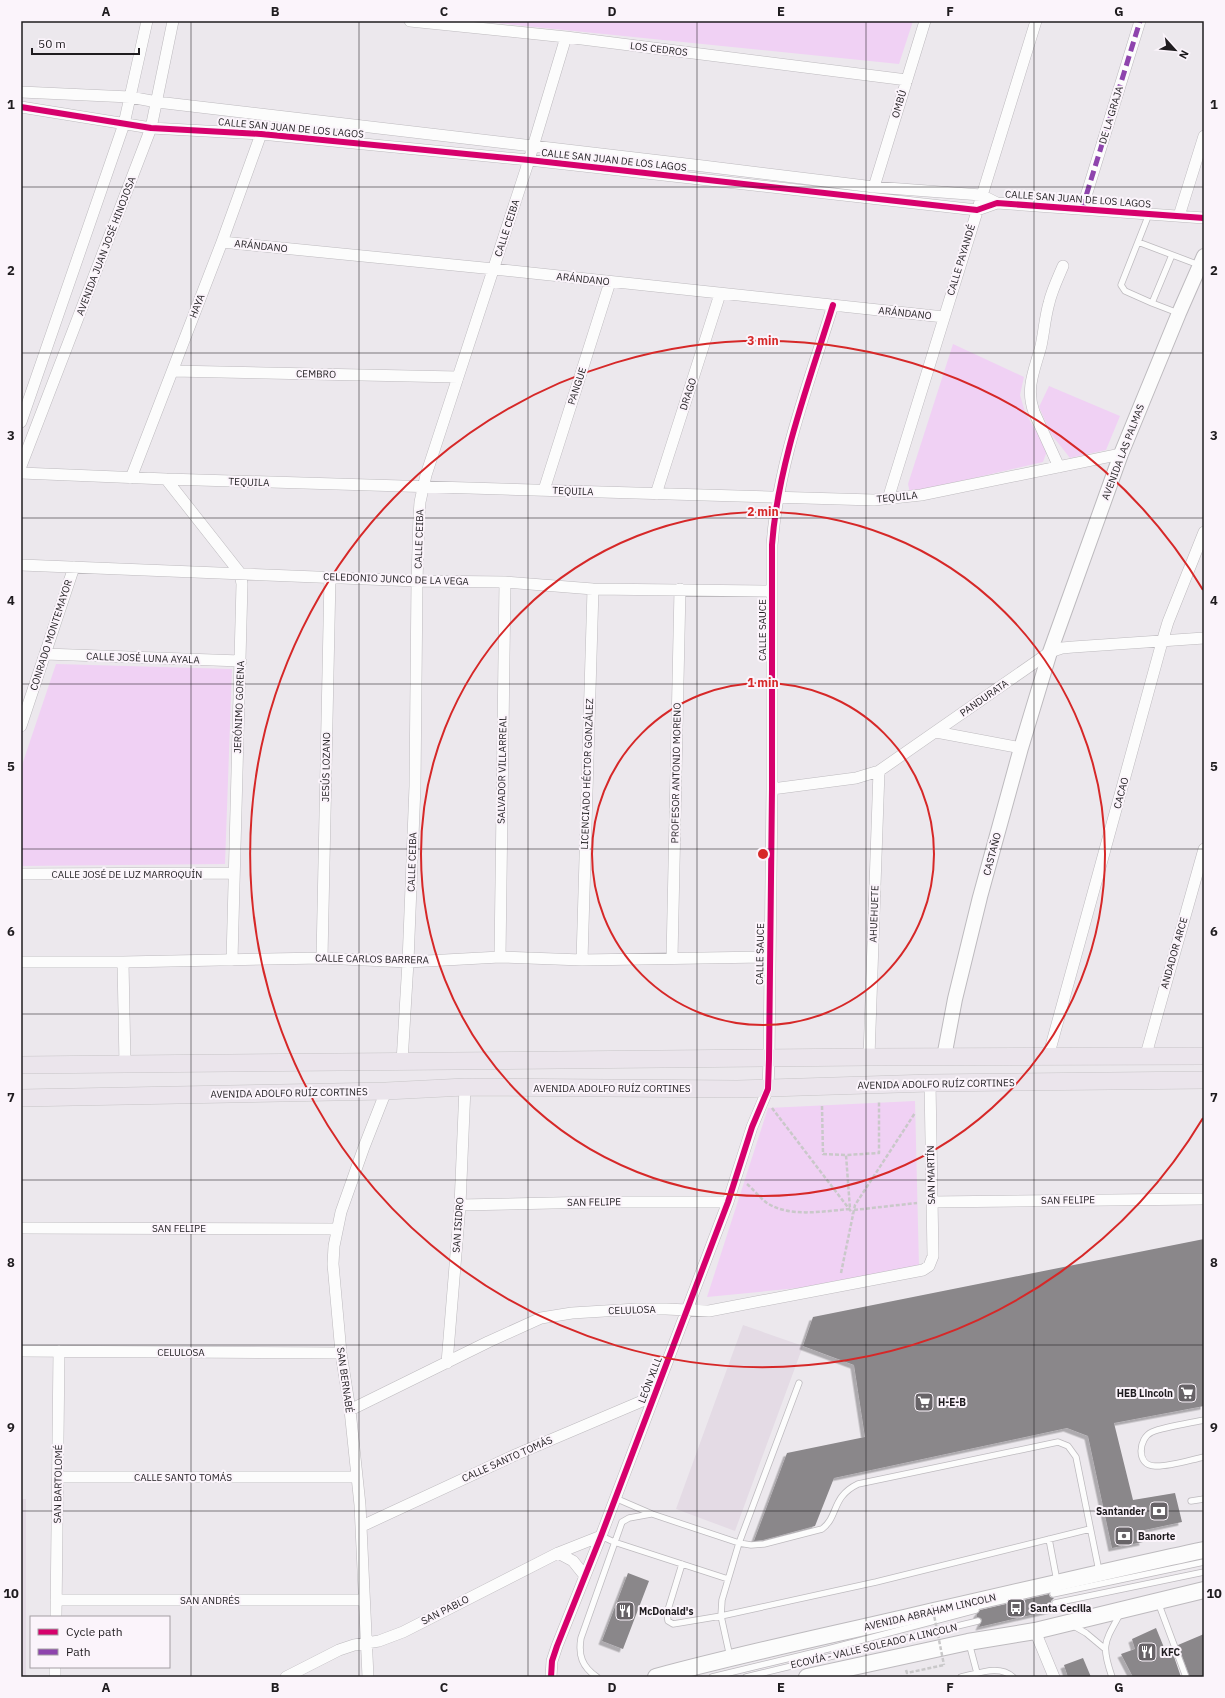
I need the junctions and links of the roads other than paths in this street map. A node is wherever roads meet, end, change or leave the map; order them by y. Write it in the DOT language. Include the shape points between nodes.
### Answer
graph roads {
  1 [pos="146,21"];
  2 [pos="173,21"];
  3 [pos="410,21"];
  4 [pos="925,21"];
  5 [pos="1036,21"];
  6 [pos="1140,21"];
  7 [pos="566,37"];
  8 [pos="907,80"];
  9 [pos="21,92"];
  10 [pos="130,97"];
  11 [pos="157,102"];
  12 [pos="21,107"];
  13 [pos="124,124"];
  14 [pos="151,128"];
  15 [pos="261,134"];
  16 [pos="1204,136"];
  17 [pos="532,146"];
  18 [pos="529,160"];
  19 [pos="874,188"];
  20 [pos="981,195"];
  21 [pos="998,203"];
  22 [pos="1082,208"];
  23 [pos="977,210"];
  24 [pos="1149,214"];
  25 [pos="1179,216"];
  26 [pos="1204,218"];
  27 [pos="222,242"];
  28 [pos="1138,242"];
  29 [pos="1172,255"];
  30 [pos="1063,266"];
  31 [pos="494,269"];
  32 [pos="1200,270"];
  33 [pos="610,282"];
  34 [pos="720,294"];
  35 [pos="1152,302"];
  36 [pos="834,305"];
  37 [pos="1178,313"];
  38 [pos="944,317"];
  39 [pos="173,372"];
  40 [pos="458,377"];
  41 [pos="21,422"];
  42 [pos="1121,454"];
  43 [pos="21,466"];
  44 [pos="1059,468"];
  45 [pos="21,473"];
  46 [pos="131,478"];
  47 [pos="166,479"];
  48 [pos="423,487"];
  49 [pos="544,490"];
  50 [pos="656,494"];
  51 [pos="778,497"];
  52 [pos="888,500"];
  53 [pos="1204,532"];
  54 [pos="21,565"];
  55 [pos="74,567"];
  56 [pos="240,573"];
  57 [pos="330,577"];
  58 [pos="417,581"];
  59 [pos="505,582"];
  60 [pos="593,588"];
  61 [pos="680,589"];
  62 [pos="772,591"];
  63 [pos="1204,638"];
  64 [pos="1162,642"];
  65 [pos="1050,652"];
  66 [pos="45,654"];
  67 [pos="241,661"];
  68 [pos="21,726"];
  69 [pos="936,732"];
  70 [pos="1021,748"];
  71 [pos="879,771"];
  72 [pos="772,789"];
  73 [pos="1204,849"];
  74 [pos="234,873"];
  75 [pos="21,874"];
  76 [pos="500,957"];
  77 [pos="770,957"];
  78 [pos="322,958"];
  79 [pos="672,958"];
  80 [pos="232,960"];
  81 [pos="582,960"];
  82 [pos="21,962"];
  83 [pos="124,962"];
  84 [pos="408,962"];
  85 [pos="1204,1056"];
  86 [pos="869,1057"];
  87 [pos="944,1057"];
  88 [pos="1048,1057"];
  89 [pos="1145,1058"];
  90 [pos="770,1059"];
  91 [pos="402,1062"];
  92 [pos="125,1064"];
  93 [pos="21,1065"];
  94 [pos="1204,1080"];
  95 [pos="930,1084"];
  96 [pos="465,1088"];
  97 [pos="768,1089"];
  98 [pos="386,1091"];
  99 [pos="21,1098"];
  100 [pos="1204,1199"];
  101 [pos="728,1202"];
  102 [pos="932,1202"];
  103 [pos="460,1205"];
  104 [pos="21,1228"];
  105 [pos="337,1229"];
  106 [pos="929,1266"];
  107 [pos="687,1311"];
  108 [pos="21,1351"];
  109 [pos="59,1351"];
  110 [pos="341,1353"];
  111 [pos="447,1363"];
  112 [pos="799,1383"];
  113 [pos="654,1396"];
  114 [pos="350,1410"];
  115 [pos="1204,1420"];
  116 [pos="1204,1457"];
  117 [pos="58,1477"];
  118 [pos="357,1477"];
  119 [pos="615,1498"];
  120 [pos="1204,1499"];
  121 [pos="1190,1502"];
  122 [pos="652,1514"];
  123 [pos="362,1526"];
  124 [pos="1090,1529"];
  125 [pos="601,1536"];
  126 [pos="1049,1539"];
  127 [pos="614,1542"];
  128 [pos="739,1543"];
  129 [pos="1204,1550"];
  130 [pos="558,1553"];
  131 [pos="1204,1562"];
  132 [pos="682,1564"];
  133 [pos="1099,1572"];
  134 [pos="1204,1572"];
  135 [pos="585,1576"];
  136 [pos="728,1579"];
  137 [pos="1055,1588"];
  138 [pos="1204,1590"];
  139 [pos="56,1600"];
  140 [pos="364,1600"];
  141 [pos="1158,1600"];
  142 [pos="1055,1604"];
  143 [pos="1123,1608"];
  144 [pos="976,1610"];
  145 [pos="56,1616"];
  146 [pos="721,1616"];
  147 [pos="978,1621"];
  148 [pos="1069,1623"];
  149 [pos="1035,1631"];
  150 [pos="367,1642"];
  151 [pos="968,1642"];
  152 [pos="1104,1648"];
  153 [pos="730,1657"];
  154 [pos="977,1674"];
  155 [pos="286,1677"];
  156 [pos="368,1677"];
  157 [pos="551,1677"];
  158 [pos="597,1677"];
  159 [pos="656,1677"];
  160 [pos="712,1677"];
  161 [pos="746,1677"];
  162 [pos="807,1677"];
  163 [pos="961,1677"];
  164 [pos="1012,1677"];
  165 [pos="1054,1677"];
  166 [pos="1112,1677"];
  167 [pos="1186,1677"];
  1 -- 10 [label="street, AVENIDA JUAN JOSÉ HINOJOSA"];
  2 -- 11 [label="street, AVENIDA JUAN JOSÉ HINOJOSA"];
  3 -- 7 [label="street, LOS CEDROS"];
  4 -- 8 [label="street, OMBÚ"];
  5 -- 20 [label="street, CALLE PAYANDÉ"];
  6 -- 22 [label="street, DE LA GRAJA"];
  7 -- 8 [label="street, LOS CEDROS"];
  7 -- 17 [label="street, CALLE CEIBA"];
  8 -- 19 [label="street, OMBÚ"];
  9 -- 10 [label="street, CALLE SAN JUAN DE LOS LAGOS"];
  10 -- 11 [label="street, CALLE SAN JUAN DE LOS LAGOS"];
  10 -- 13 [label="street, AVENIDA JUAN JOSÉ HINOJOSA"];
  11 -- 14 [label="street, AVENIDA JUAN JOSÉ HINOJOSA"];
  11 -- 17 [label="street, CALLE SAN JUAN DE LOS LAGOS"];
  12 -- 13 [label="street, CALLE SAN JUAN DE LOS LAGOS"];
  13 -- 14 [label="street, CALLE SAN JUAN DE LOS LAGOS"];
  13 -- 41 [label="street, AVENIDA JUAN JOSÉ HINOJOSA"];
  14 -- 15 [label="street, CALLE SAN JUAN DE LOS LAGOS"];
  14 -- 43 [label="street, AVENIDA JUAN JOSÉ HINOJOSA"];
  15 -- 18 [label="street, CALLE SAN JUAN DE LOS LAGOS"];
  15 -- 27 [label="street, HAYA"];
  16 -- 25 [label="street"];
  17 -- 18 [label="street, CALLE CEIBA"];
  17 -- 19 [label="street, CALLE SAN JUAN DE LOS LAGOS"];
  18 -- 23 [label="street, CALLE SAN JUAN DE LOS LAGOS"];
  18 -- 31 [label="street, CALLE CEIBA"];
  19 -- 20 [label="street, CALLE SAN JUAN DE LOS LAGOS"];
  20 -- 21 [label="street, CALLE SAN JUAN DE LOS LAGOS"];
  20 -- 23 [label="street, CALLE PAYANDÉ"];
  21 -- 22 [label="street, CALLE SAN JUAN DE LOS LAGOS"];
  21 -- 23 [label="street, CALLE SAN JUAN DE LOS LAGOS"];
  22 -- 24 [label="street, CALLE SAN JUAN DE LOS LAGOS"];
  23 -- 38 [label="street, CALLE PAYANDÉ"];
  24 -- 25 [label="street, CALLE SAN JUAN DE LOS LAGOS"];
  24 -- 28 [label="lane"];
  25 -- 26 [label="street, CALLE SAN JUAN DE LOS LAGOS"];
  27 -- 31 [label="street, ARÁNDANO"];
  27 -- 39 [label="street, HAYA"];
  28 -- 29 [label="lane"];
  28 -- 35 [label="lane" via="1121,285 1125,291"];
  29 -- 32 [label="lane"];
  29 -- 35 [label="lane"];
  30 -- 44 [label="street" via="1048,304 1041,346 1030,383 1031,404"];
  31 -- 33 [label="street, ARÁNDANO"];
  31 -- 40 [label="street, CALLE CEIBA"];
  32 -- 37 [label="street, AVENIDA LAS PALMAS"];
  33 -- 34 [label="street, ARÁNDANO"];
  33 -- 49 [label="street, PANGUE"];
  34 -- 36 [label="street, ARÁNDANO"];
  34 -- 50 [label="street, DRAGO"];
  35 -- 37 [label="lane"];
  36 -- 38 [label="street, ARÁNDANO"];
  36 -- 51 [label="street, CALLE SAUCE"];
  37 -- 42 [label="street, AVENIDA LAS PALMAS"];
  38 -- 52 [label="street, CALLE PAYANDÉ"];
  39 -- 40 [label="street, CEMBRO"];
  39 -- 46 [label="street, HAYA"];
  40 -- 48 [label="street, CALLE CEIBA"];
  42 -- 44 [label="street, TEQUILA"];
  42 -- 65 [label="street, AVENIDA LAS PALMAS"];
  44 -- 52 [label="street, TEQUILA"];
  45 -- 46 [label="street, TEQUILA"];
  46 -- 47 [label="street, TEQUILA"];
  47 -- 48 [label="street, TEQUILA"];
  47 -- 56 [label="street"];
  48 -- 49 [label="street, TEQUILA"];
  48 -- 58 [label="street, CALLE CEIBA" via="420,502"];
  49 -- 50 [label="street, TEQUILA"];
  50 -- 51 [label="street, TEQUILA"];
  51 -- 52 [label="street, TEQUILA"];
  51 -- 62 [label="street, CALLE SAUCE" via="773,539"];
  53 -- 64 [label="street, CACAO"];
  54 -- 55 [label="street, CELEDONIO JUNCO DE LA VEGA"];
  55 -- 56 [label="street, CELEDONIO JUNCO DE LA VEGA"];
  55 -- 66 [label="street, CONRADO MONTEMAYOR"];
  56 -- 57 [label="street, CELEDONIO JUNCO DE LA VEGA"];
  56 -- 67 [label="street, JERÓNIMO GORENA" via="243,595"];
  57 -- 58 [label="street, CELEDONIO JUNCO DE LA VEGA"];
  57 -- 78 [label="street, JESÚS LOZANO"];
  58 -- 59 [label="street, CELEDONIO JUNCO DE LA VEGA"];
  58 -- 84 [label="street, CALLE CEIBA" via="415,786"];
  59 -- 60 [label="street, CELEDONIO JUNCO DE LA VEGA"];
  59 -- 76 [label="street, SALVADOR VILLARREAL"];
  60 -- 61 [label="street, CELEDONIO JUNCO DE LA VEGA"];
  60 -- 81 [label="street, LICENCIADO HÉCTOR GONZÁLEZ"];
  61 -- 62 [label="street, CELEDONIO JUNCO DE LA VEGA"];
  61 -- 79 [label="street, PROFESOR ANTONIO MORENO"];
  62 -- 72 [label="street, CALLE SAUCE"];
  63 -- 64 [label="street, PANDURATA"];
  64 -- 65 [label="street, PANDURATA" via="1073,647"];
  64 -- 88 [label="street, CACAO"];
  65 -- 69 [label="street, PANDURATA"];
  65 -- 70 [label="street, CASTAÑO"];
  66 -- 67 [label="street, CALLE JOSÉ LUNA AYALA"];
  66 -- 68 [label="street, CONRADO MONTEMAYOR"];
  67 -- 74 [label="street, JERÓNIMO GORENA"];
  69 -- 70 [label="street"];
  69 -- 71 [label="street, PANDURATA"];
  70 -- 87 [label="street, CASTAÑO" via="963,964"];
  71 -- 72 [label="street, PANDURATA" via="856,778"];
  71 -- 86 [label="street, AHUEHUETE"];
  72 -- 77 [label="street, CALLE SAUCE"];
  73 -- 89 [label="street, ANDADOR ARCE"];
  74 -- 75 [label="street, CALLE JOSÉ DE LUZ MARROQUÍN"];
  74 -- 80 [label="street, JERÓNIMO GORENA"];
  76 -- 81 [label="street, CALLE CARLOS BARRERA"];
  76 -- 84 [label="street, CALLE CARLOS BARRERA"];
  77 -- 79 [label="street, CALLE CARLOS BARRERA"];
  77 -- 90 [label="street, CALLE SAUCE"];
  78 -- 80 [label="street, CALLE CARLOS BARRERA"];
  78 -- 84 [label="street, CALLE CARLOS BARRERA"];
  79 -- 81 [label="street, CALLE CARLOS BARRERA"];
  80 -- 83 [label="street, CALLE CARLOS BARRERA"];
  82 -- 83 [label="street, CALLE CARLOS BARRERA"];
  83 -- 92 [label="street"];
  84 -- 91 [label="street, CALLE CEIBA"];
  85 -- 89 [label="main road"];
  86 -- 87 [label="main road"];
  86 -- 90 [label="main road"];
  87 -- 88 [label="main road"];
  88 -- 89 [label="main road"];
  90 -- 91 [label="main road"];
  90 -- 97 [label="street, CALLE SAUCE"];
  91 -- 92 [label="main road"];
  92 -- 93 [label="main road"];
  94 -- 95 [label="main road, AVENIDA ADOLFO RUÍZ CORTINES"];
  95 -- 97 [label="main road, AVENIDA ADOLFO RUÍZ CORTINES"];
  95 -- 102 [label="street, SAN MARTÍN"];
  96 -- 97 [label="main road, AVENIDA ADOLFO RUÍZ CORTINES"];
  96 -- 98 [label="main road, AVENIDA ADOLFO RUÍZ CORTINES"];
  96 -- 103 [label="street, SAN ISIDRO"];
  97 -- 101 [label="street, LEÓN XLLL" via="757,1114"];
  98 -- 99 [label="main road, AVENIDA ADOLFO RUÍZ CORTINES"];
  98 -- 105 [label="street, SAN BERNABÉ"];
  100 -- 102 [label="street, SAN FELIPE"];
  101 -- 103 [label="street, SAN FELIPE"];
  101 -- 107 [label="street, LEÓN XLLL"];
  102 -- 106 [label="street, SAN MARTÍN" via="933,1256"];
  103 -- 111 [label="street, SAN ISIDRO"];
  104 -- 105 [label="street, SAN FELIPE"];
  105 -- 110 [label="street, SAN BERNABÉ" via="333,1264"];
  106 -- 107 [label="street, CELULOSA" via="920,1272 723,1309"];
  107 -- 111 [label="street, CELULOSA" via="637,1309 556,1315 525,1324"];
  107 -- 113 [label="street, LEÓN XLLL"];
  108 -- 109 [label="street, CELULOSA"];
  109 -- 110 [label="street, CELULOSA"];
  109 -- 117 [label="street, SAN BARTOLOMÉ"];
  110 -- 114 [label="street, SAN BERNABÉ"];
  111 -- 114 [label="street, CELULOSA"];
  112 -- 128 [label="lane"];
  113 -- 119 [label="street, LEÓN XLLL"];
  113 -- 123 [label="street, CALLE SANTO TOMÁS" via="515,1455"];
  114 -- 118 [label="street, SAN BERNABÉ"];
  115 -- 116 [label="lane" via="1152,1432 1141,1443 1142,1455 1146,1462 1155,1466"];
  117 -- 118 [label="street, CALLE SANTO TOMÁS"];
  117 -- 139 [label="street, SAN BARTOLOMÉ"];
  118 -- 123 [label="street, SAN BERNABÉ"];
  119 -- 122 [label="lane"];
  119 -- 125 [label="street, LEÓN XLLL"];
  120 -- 121 [label="lane"];
  122 -- 127 [label="lane" via="624,1520"];
  122 -- 128 [label="lane"];
  123 -- 140 [label="street, SAN BERNABÉ"];
  124 -- 126 [label="lane"];
  124 -- 128 [label="lane" via="1076,1457 1068,1446 1058,1442 858,1484 840,1498 828,1523 822,1529 764,1544"];
  124 -- 133 [label="lane"];
  125 -- 127 [label="lane"];
  125 -- 130 [label="street, SAN PABLO"];
  125 -- 135 [label="street, LEÓN XLLL"];
  126 -- 137 [label="lane"];
  126 -- 146 [label="lane" via="876,1582"];
  127 -- 132 [label="lane"];
  127 -- 158 [label="lane" via="581,1638 583,1663 588,1671"];
  128 -- 136 [label="lane"];
  129 -- 133 [label="main road, AVENIDA ABRAHAM LINCOLN"];
  130 -- 135 [label="street" via="573,1560"];
  130 -- 150 [label="street, SAN PABLO" via="402,1632"];
  131 -- 137 [label="lane"];
  132 -- 136 [label="lane"];
  132 -- 146 [label="lane" via="667,1613 668,1621 676,1624"];
  133 -- 137 [label="main road, AVENIDA ABRAHAM LINCOLN"];
  134 -- 142 [label="lane"];
  135 -- 157 [label="street, LEÓN XLLL" via="557,1646 552,1661"];
  136 -- 146 [label="lane"];
  137 -- 153 [label="main road, AVENIDA ABRAHAM LINCOLN"];
  138 -- 141 [label="main road"];
  139 -- 140 [label="street, SAN ANDRÉS"];
  139 -- 145 [label="street, SAN BARTOLOMÉ"];
  140 -- 150 [label="street, SAN BERNABÉ"];
  141 -- 143 [label="main road"];
  141 -- 167 [label="lane"];
  143 -- 148 [label="main road"];
  143 -- 152 [label="lane"];
  144 -- 160 [label="lane"];
  146 -- 153 [label="lane"];
  147 -- 161 [label="lane, ECOVÍA - VALLE SOLEADO A LINCOLN"];
  148 -- 149 [label="main road"];
  148 -- 152 [label="lane"];
  149 -- 151 [label="main road"];
  149 -- 165 [label="street"];
  150 -- 155 [label="street, SAN PABLO" via="339,1650"];
  150 -- 156 [label="street, SAN BERNABÉ"];
  151 -- 154 [label="lane"];
  151 -- 162 [label="main road"];
  152 -- 166 [label="lane"];
  153 -- 159 [label="main road, AVENIDA ABRAHAM LINCOLN"];
  154 -- 163 [label="lane"];
  154 -- 164 [label="lane" via="1002,1671"];
}
